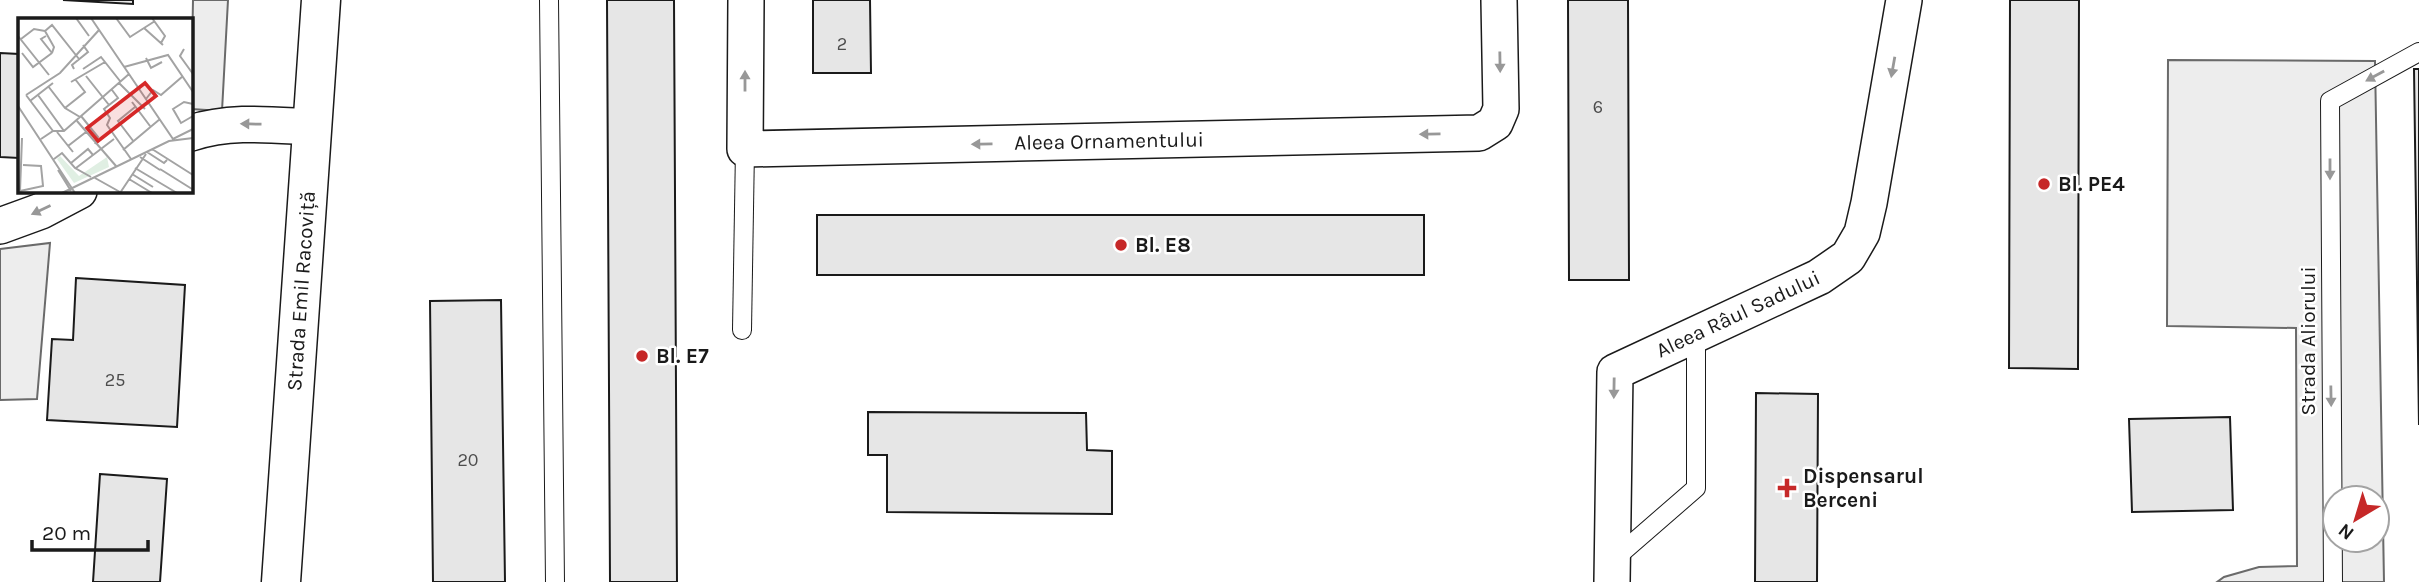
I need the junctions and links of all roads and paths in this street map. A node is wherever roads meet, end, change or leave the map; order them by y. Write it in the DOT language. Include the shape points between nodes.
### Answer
graph roads {
  1 [pos="321,0"];
  2 [pos="549,0"];
  3 [pos="746,0"];
  4 [pos="1499,0"];
  5 [pos="1904,0"];
  6 [pos="2419,52"];
  7 [pos="312,127"];
  8 [pos="192,133"];
  9 [pos="745,149"];
  10 [pos="77,192"];
  11 [pos="0,226"];
  12 [pos="742,330"];
  13 [pos="1696,334"];
  14 [pos="1612,572"];
  15 [pos="281,582"];
  16 [pos="555,582"];
  17 [pos="2333,582"];
  1 -- 7 [label="street, Strada Emil Racoviță"];
  2 -- 16 [label="lane"];
  9 -- 3 [label="street, one-way"];
  4 -- 9 [label="street, Aleea Ornamentului, one-way" via="1501,109 1495,123 1479,134"];
  5 -- 13 [label="street, Aleea Râul Sadului, one-way" via="1869,203 1862,233 1848,257 1819,277"];
  6 -- 17 [label="lane, Strada Aliorului, one-way" via="2330,100"];
  7 -- 8 [label="street, one-way" via="229,124"];
  7 -- 15 [label="street, Strada Emil Racoviță"];
  9 -- 12 [label="lane"];
  10 -- 11 [label="street, one-way"];
  13 -- 14 [label="lane" via="1696,488"];
  13 -- 14 [label="street, Aleea Râul Sadului, one-way" via="1615,372"];
}
